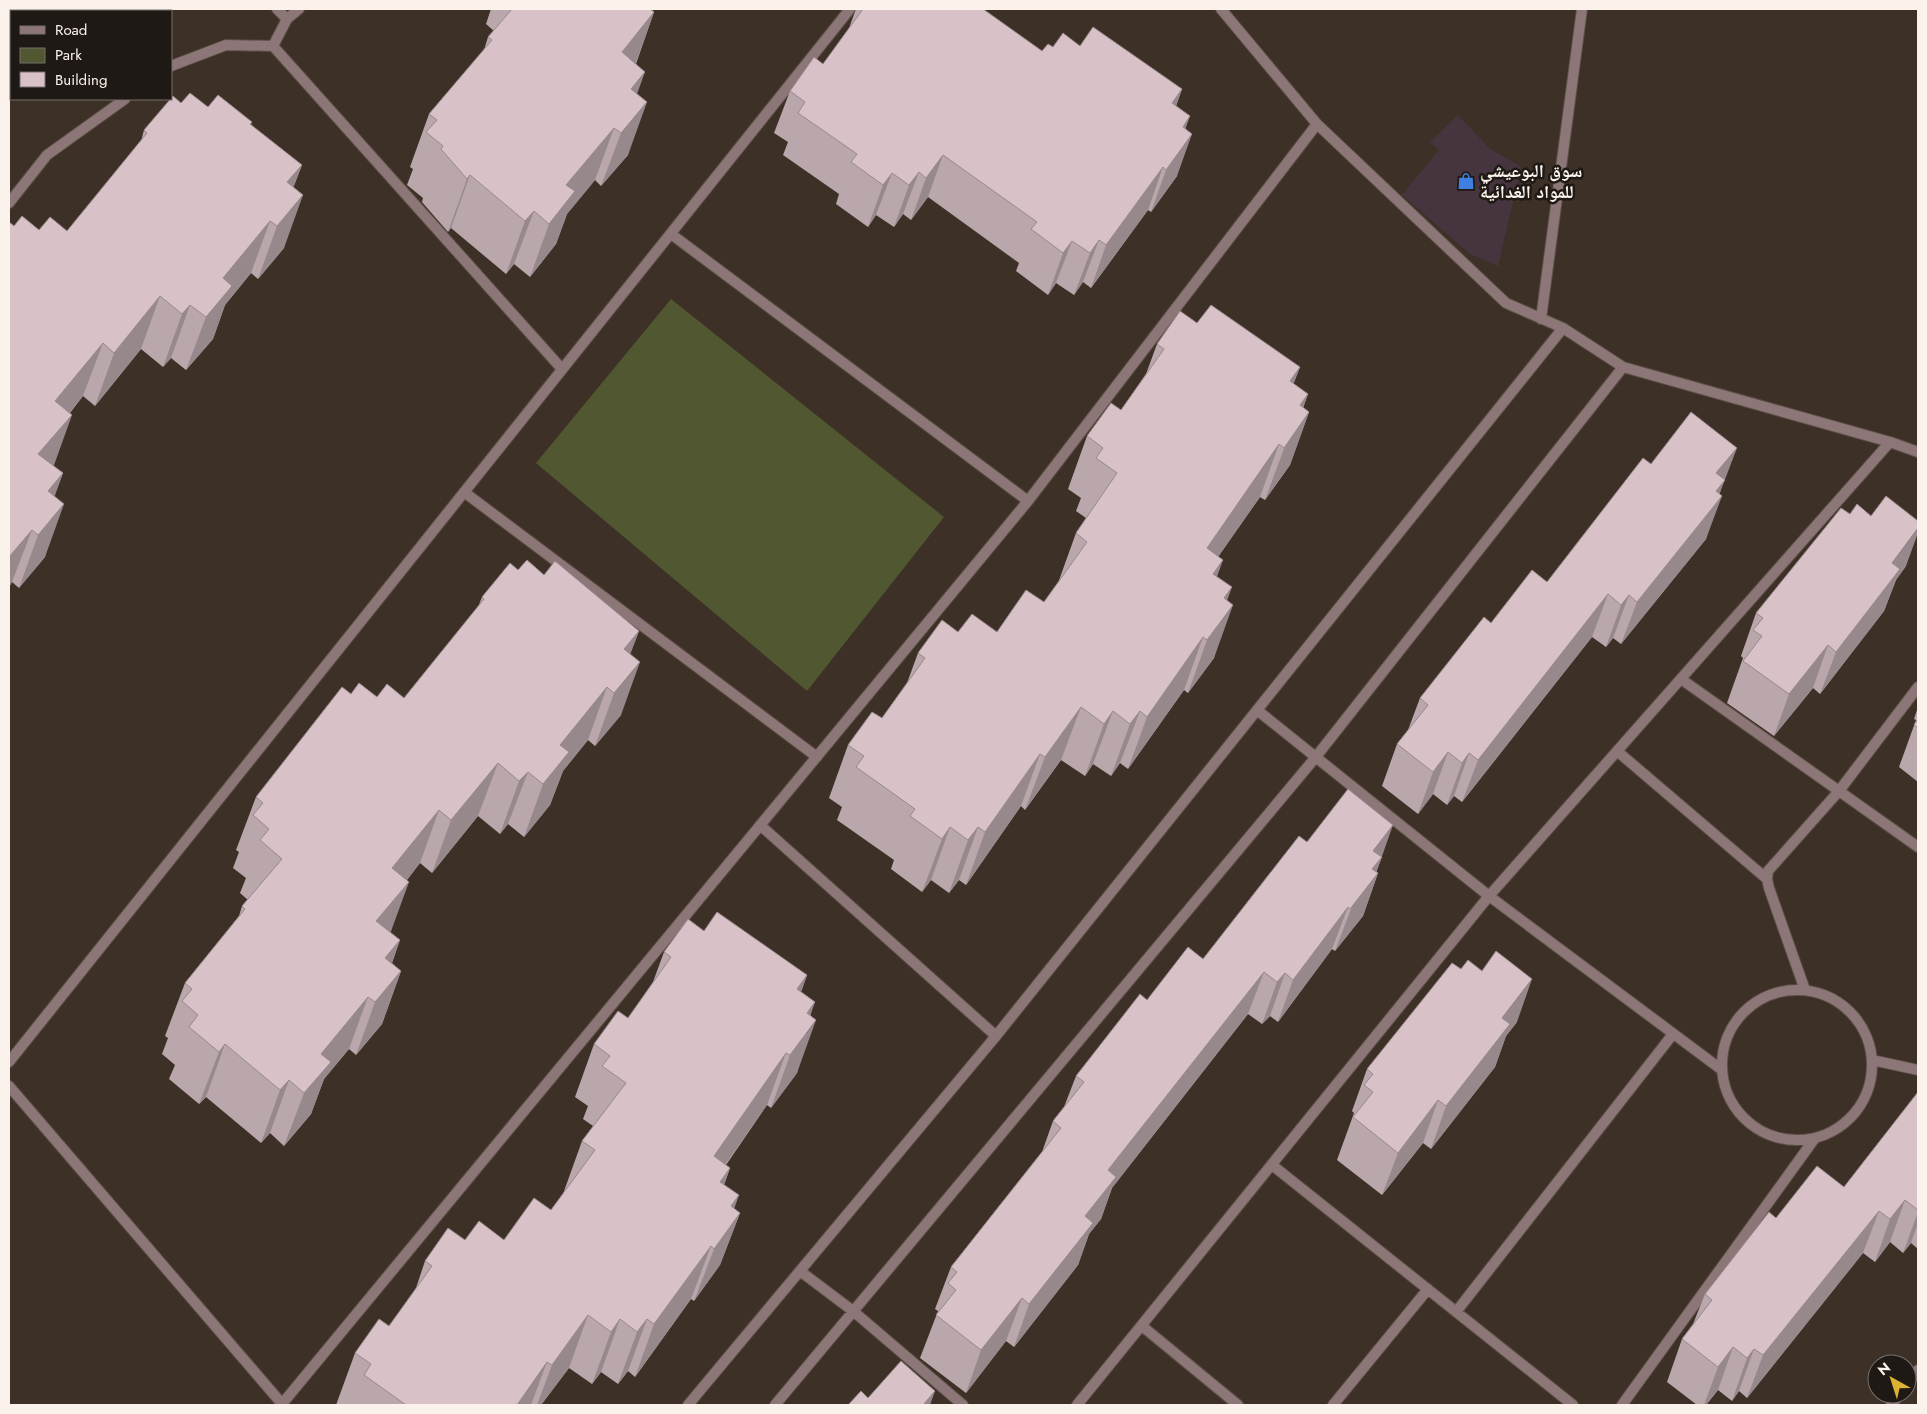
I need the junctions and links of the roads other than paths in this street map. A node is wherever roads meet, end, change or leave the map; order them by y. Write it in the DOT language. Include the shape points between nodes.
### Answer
graph roads {
  1 [pos="277,9"];
  2 [pos="299,9"];
  3 [pos="850,9"];
  4 [pos="1221,9"];
  5 [pos="1582,9"];
  6 [pos="287,19"];
  7 [pos="273,46"];
  8 [pos="172,66"];
  9 [pos="124,100"];
  10 [pos="1317,124"];
  11 [pos="9,203"];
  12 [pos="671,234"];
  13 [pos="1541,319"];
  14 [pos="1563,328"];
  15 [pos="1623,367"];
  16 [pos="562,369"];
  17 [pos="1890,442"];
  18 [pos="1918,452"];
  19 [pos="464,492"];
  20 [pos="1028,501"];
  21 [pos="1681,679"];
  22 [pos="1918,687"];
  23 [pos="1257,710"];
  24 [pos="1617,751"];
  25 [pos="817,757"];
  26 [pos="1315,758"];
  27 [pos="1838,791"];
  28 [pos="760,825"];
  29 [pos="1918,847"];
  30 [pos="1766,879"];
  31 [pos="1490,896"];
  32 [pos="1805,990"];
  33 [pos="1673,1034"];
  34 [pos="996,1036"];
  35 [pos="1872,1060"];
  36 [pos="9,1062"];
  37 [pos="1722,1070"];
  38 [pos="1918,1070"];
  39 [pos="9,1086"];
  40 [pos="1815,1138"];
  41 [pos="1272,1164"];
  42 [pos="800,1271"];
  43 [pos="1428,1289"];
  44 [pos="853,1311"];
  45 [pos="1456,1312"];
  46 [pos="1142,1326"];
  47 [pos="282,1404"];
  48 [pos="688,1405"];
  49 [pos="776,1405"];
  50 [pos="963,1405"];
  51 [pos="1078,1405"];
  52 [pos="1238,1405"];
  53 [pos="1334,1405"];
  54 [pos="1573,1405"];
  55 [pos="1622,1405"];
  1 -- 6 [label="street"];
  2 -- 6 [label="street"];
  3 -- 12 [label="street"];
  4 -- 10 [label="street"];
  5 -- 13 [label="street"];
  6 -- 7 [label="street"];
  7 -- 8 [label="street" via="226,44"];
  7 -- 16 [label="street"];
  9 -- 11 [label="street" via="47,155"];
  10 -- 13 [label="street" via="1506,303"];
  10 -- 20 [label="street"];
  12 -- 16 [label="street"];
  12 -- 20 [label="street"];
  13 -- 14 [label="street"];
  14 -- 15 [label="street"];
  14 -- 23 [label="street"];
  15 -- 17 [label="street"];
  15 -- 26 [label="street"];
  16 -- 19 [label="street"];
  17 -- 18 [label="street"];
  17 -- 21 [label="street"];
  19 -- 25 [label="street"];
  19 -- 36 [label="street"];
  20 -- 25 [label="street"];
  21 -- 24 [label="street"];
  21 -- 27 [label="street"];
  22 -- 27 [label="street"];
  23 -- 26 [label="street"];
  23 -- 34 [label="street"];
  24 -- 30 [label="street"];
  24 -- 31 [label="street"];
  25 -- 28 [label="street"];
  26 -- 31 [label="street"];
  26 -- 44 [label="street"];
  27 -- 29 [label="street"];
  27 -- 30 [label="street" via="1768,871"];
  28 -- 34 [label="street"];
  28 -- 47 [label="street"];
  30 -- 32 [label="street"];
  31 -- 33 [label="street"];
  31 -- 41 [label="street"];
  32 -- 35 [label="street" via="1830,997 1852,1012 1866,1034"];
  32 -- 37 [label="street" via="1779,992 1755,1002 1736,1021 1724,1044"];
  33 -- 37 [label="street"];
  33 -- 45 [label="street"];
  34 -- 42 [label="street"];
  35 -- 38 [label="street"];
  35 -- 40 [label="street" via="1870,1086 1858,1110 1839,1128"];
  37 -- 40 [label="street" via="1727,1096 1742,1118 1764,1133 1789,1140"];
  39 -- 47 [label="street"];
  40 -- 55 [label="street"];
  41 -- 43 [label="street"];
  41 -- 46 [label="street"];
  42 -- 44 [label="street"];
  42 -- 48 [label="street"];
  43 -- 45 [label="street"];
  43 -- 53 [label="street"];
  44 -- 49 [label="street"];
  44 -- 50 [label="street"];
  45 -- 54 [label="street"];
  46 -- 51 [label="street"];
  46 -- 52 [label="street"];
}
